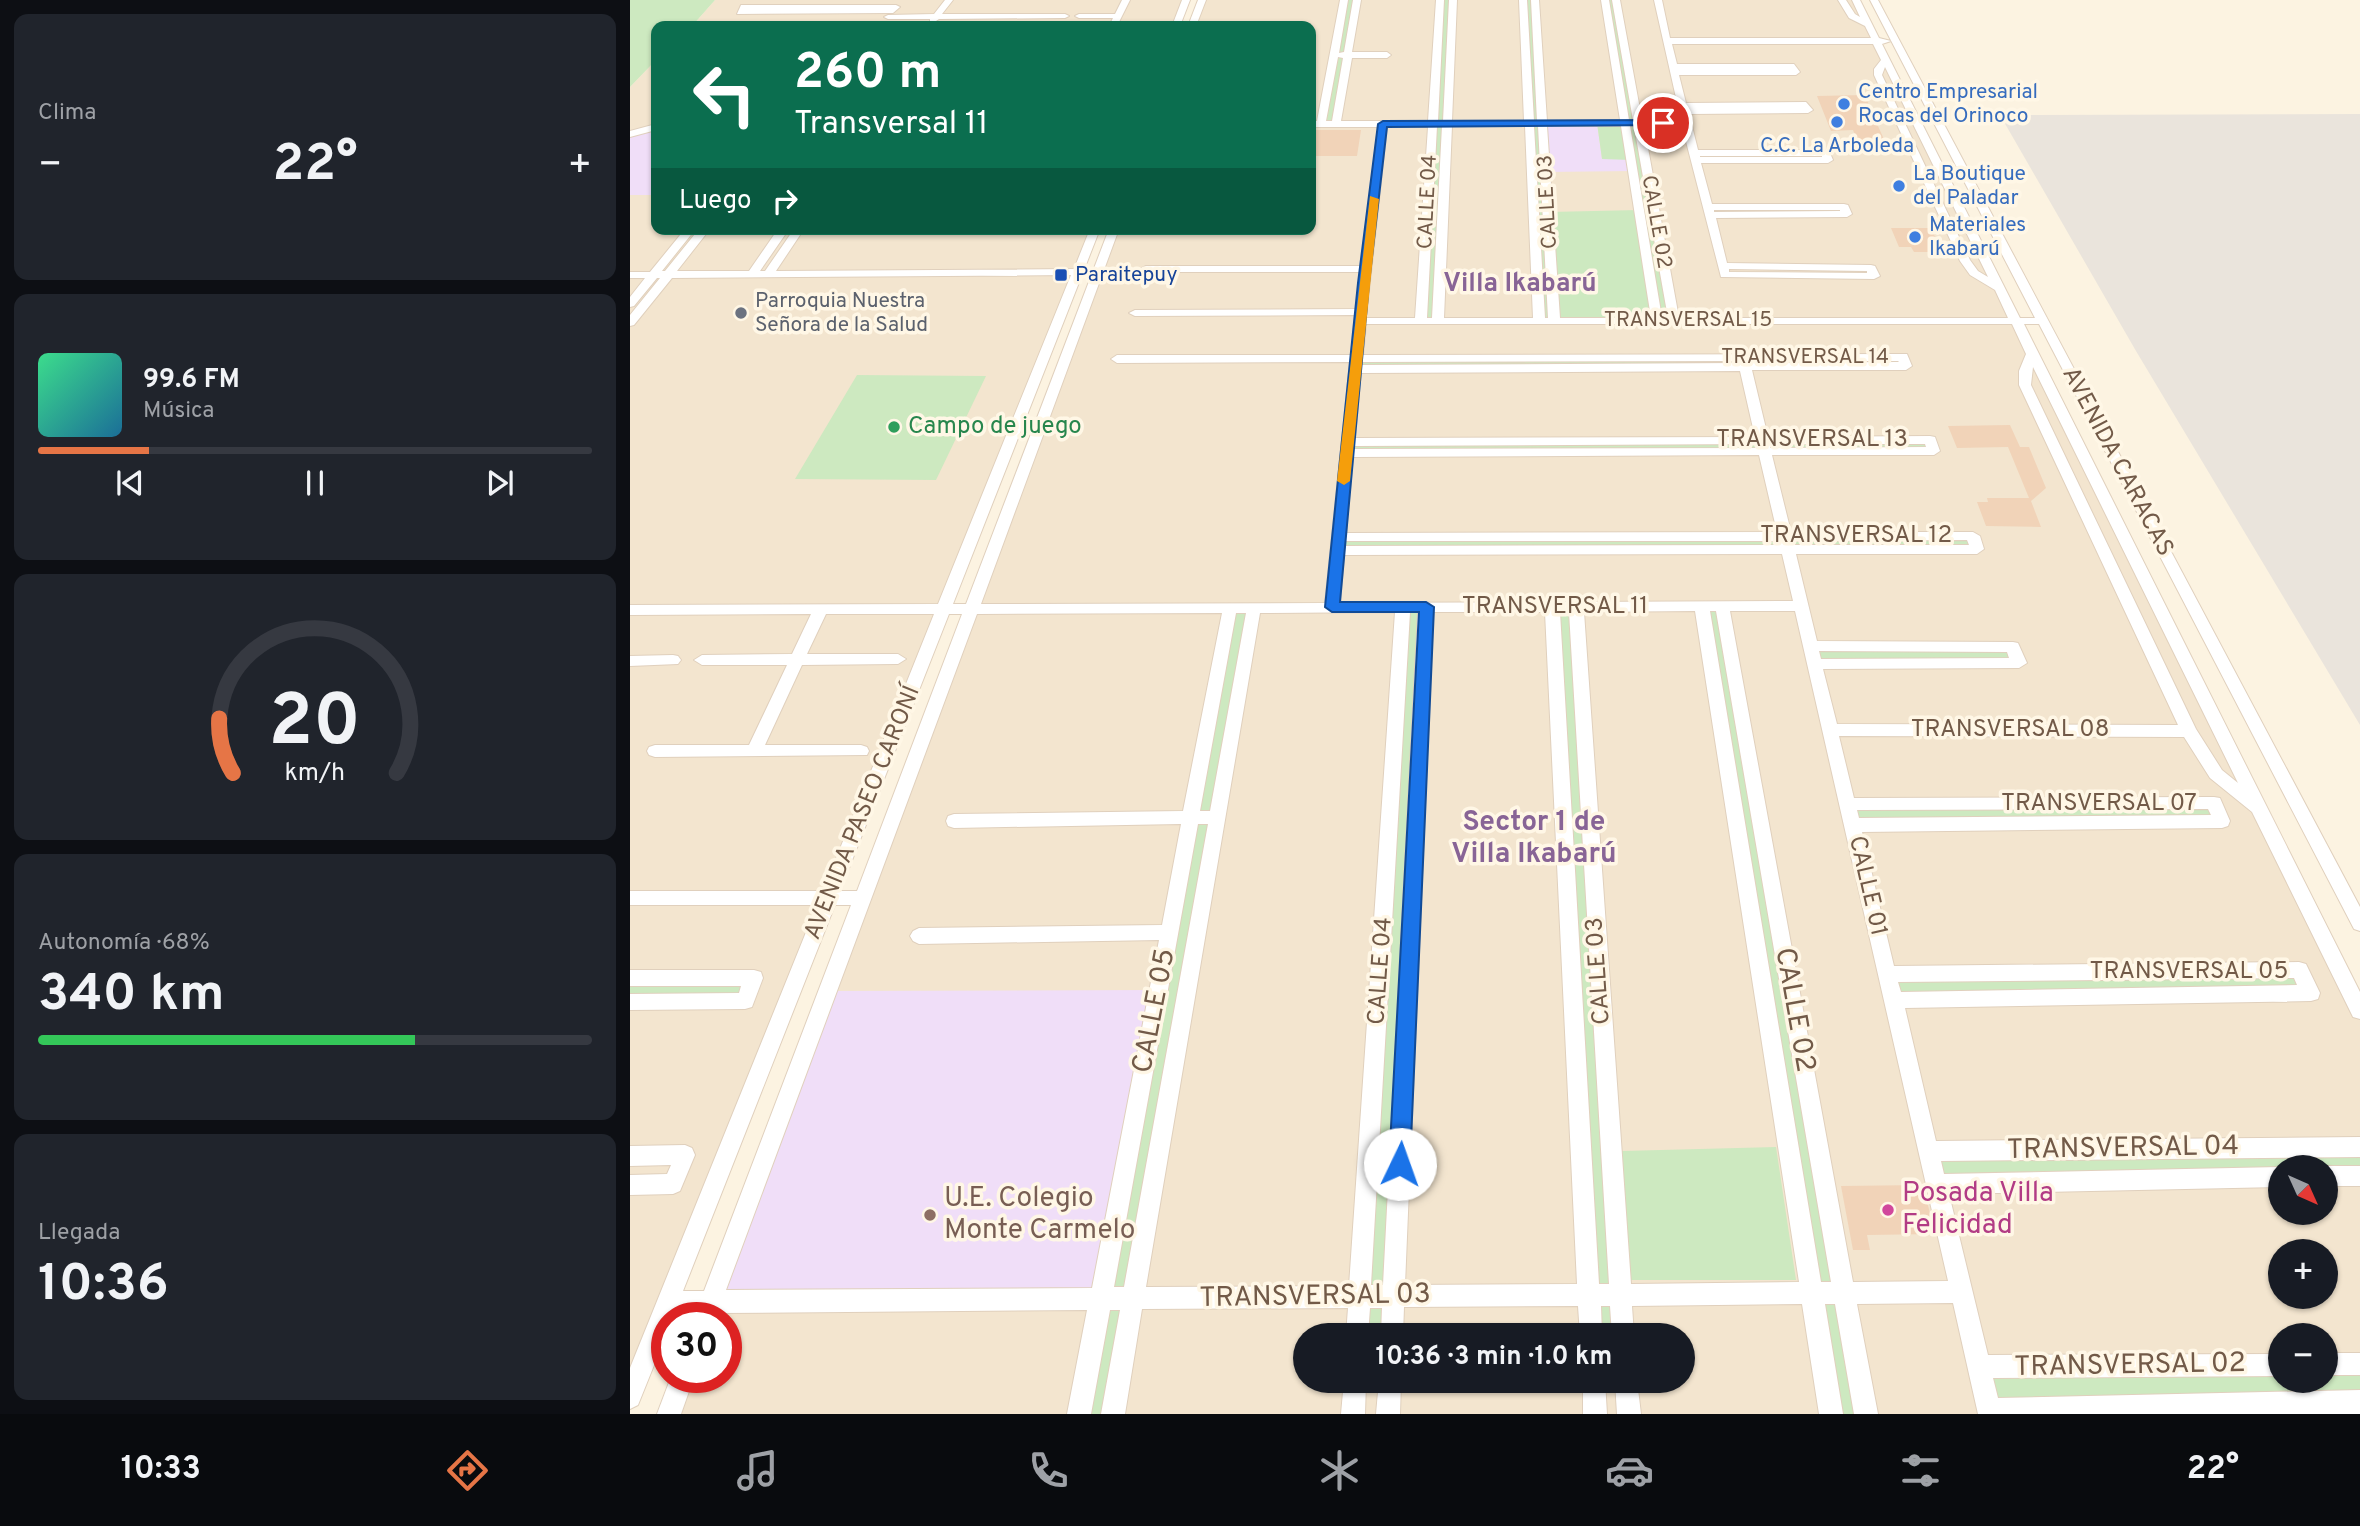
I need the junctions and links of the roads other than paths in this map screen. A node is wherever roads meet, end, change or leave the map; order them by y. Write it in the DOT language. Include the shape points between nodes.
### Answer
graph roads {
  1 [pos="949,0"];
  2 [pos="960,0"];
  3 [pos="1126,0"];
  4 [pos="1186,0"];
  5 [pos="1202,0"];
  6 [pos="1344,0"];
  7 [pos="1357,0"];
  8 [pos="1440,0"];
  9 [pos="1452,0"];
  10 [pos="1658,0"];
  11 [pos="1842,0"];
  12 [pos="1856,0"];
  13 [pos="1874,0"];
  14 [pos="1605,2"];
  15 [pos="1617,2"];
  16 [pos="1523,4"];
  17 [pos="1535,4"];
  18 [pos="895,9"];
  19 [pos="1024,12"];
  20 [pos="1035,12"];
  21 [pos="1108,12"];
  22 [pos="937,16"];
  23 [pos="948,16"];
  24 [pos="1065,16"];
  25 [pos="1079,16"];
  26 [pos="1118,16"];
  27 [pos="1439,20"];
  28 [pos="1452,20"];
  29 [pos="934,21"];
  30 [pos="945,21"];
  31 [pos="1018,21"];
  32 [pos="1030,21"];
  33 [pos="1103,21"];
  34 [pos="1116,21"];
  35 [pos="1178,21"];
  36 [pos="1194,21"];
  37 [pos="1868,24"];
  38 [pos="1668,41"];
  39 [pos="1877,41"];
  40 [pos="1895,41"];
  41 [pos="1437,54"];
  42 [pos="1450,54"];
  43 [pos="1526,54"];
  44 [pos="1539,54"];
  45 [pos="1614,54"];
  46 [pos="1626,54"];
  47 [pos="1334,55"];
  48 [pos="1348,55"];
  49 [pos="1387,55"];
  50 [pos="1675,70"];
  51 [pos="1634,99"];
  52 [pos="1621,100"];
  53 [pos="1685,109"];
  54 [pos="1625,123"];
  55 [pos="1639,123"];
  56 [pos="1688,123"];
  57 [pos="1316,124"];
  58 [pos="1336,124"];
  59 [pos="1383,124"];
  60 [pos="1432,124"];
  61 [pos="1447,124"];
  62 [pos="1530,124"];
  63 [pos="1544,124"];
  64 [pos="651,128"];
  65 [pos="630,134"];
  66 [pos="1696,157"];
  67 [pos="1639,211"];
  68 [pos="1654,211"];
  69 [pos="1709,211"];
  70 [pos="1427,212"];
  71 [pos="1443,212"];
  72 [pos="1533,212"];
  73 [pos="1548,212"];
  74 [pos="686,235"];
  75 [pos="700,235"];
  76 [pos="780,235"];
  77 [pos="795,235"];
  78 [pos="1093,235"];
  79 [pos="1113,235"];
  80 [pos="1146,269"];
  81 [pos="1366,269"];
  82 [pos="1724,270"];
  83 [pos="1078,272"];
  84 [pos="752,274"];
  85 [pos="768,274"];
  86 [pos="630,275"];
  87 [pos="654,275"];
  88 [pos="668,275"];
  89 [pos="1650,279"];
  90 [pos="1667,279"];
  91 [pos="630,304"];
  92 [pos="1135,313"];
  93 [pos="1360,316"];
  94 [pos="1657,320"];
  95 [pos="1674,320"];
  96 [pos="2015,320"];
  97 [pos="1421,321"];
  98 [pos="1438,321"];
  99 [pos="1539,321"];
  100 [pos="1554,321"];
  101 [pos="2043,321"];
  102 [pos="630,323"];
  103 [pos="2032,355"];
  104 [pos="1117,359"];
  105 [pos="1744,362"];
  106 [pos="1355,365"];
  107 [pos="1763,446"];
  108 [pos="1347,447"];
  109 [pos="1786,543"];
  110 [pos="1337,544"];
  111 [pos="1702,606"];
  112 [pos="1722,606"];
  113 [pos="1801,606"];
  114 [pos="1230,607"];
  115 [pos="1254,607"];
  116 [pos="1332,607"];
  117 [pos="1403,607"];
  118 [pos="1426,607"];
  119 [pos="1552,607"];
  120 [pos="1576,607"];
  121 [pos="944,608"];
  122 [pos="972,608"];
  123 [pos="821,609"];
  124 [pos="630,610"];
  125 [pos="1810,646"];
  126 [pos="898,659"];
  127 [pos="673,660"];
  128 [pos="702,660"];
  129 [pos="797,660"];
  130 [pos="630,661"];
  131 [pos="1815,664"];
  132 [pos="1582,704"];
  133 [pos="1557,705"];
  134 [pos="1830,730"];
  135 [pos="2189,731"];
  136 [pos="655,751"];
  137 [pos="754,751"];
  138 [pos="860,751"];
  139 [pos="1847,804"];
  140 [pos="1416,807"];
  141 [pos="1391,808"];
  142 [pos="2260,811"];
  143 [pos="1735,812"];
  144 [pos="1759,813"];
  145 [pos="1589,815"];
  146 [pos="1563,816"];
  147 [pos="1191,817"];
  148 [pos="1217,817"];
  149 [pos="954,821"];
  150 [pos="1852,825"];
  151 [pos="1180,876"];
  152 [pos="1207,876"];
  153 [pos="630,898"];
  154 [pos="829,898"];
  155 [pos="863,898"];
  156 [pos="1198,924"];
  157 [pos="2360,924"];
  158 [pos="1170,928"];
  159 [pos="919,936"];
  160 [pos="1887,974"];
  161 [pos="630,978"];
  162 [pos="1894,1000"];
  163 [pos="630,1002"];
  164 [pos="2360,1011"];
  165 [pos="1132,1131"];
  166 [pos="1162,1131"];
  167 [pos="2360,1147"];
  168 [pos="1929,1151"];
  169 [pos="630,1156"];
  170 [pos="2338,1176"];
  171 [pos="2360,1176"];
  172 [pos="2268,1177"];
  173 [pos="1937,1184"];
  174 [pos="630,1185"];
  175 [pos="1962,1292"];
  176 [pos="1811,1293"];
  177 [pos="1845,1293"];
  178 [pos="1589,1295"];
  179 [pos="1621,1295"];
  180 [pos="1359,1297"];
  181 [pos="1395,1297"];
  182 [pos="1101,1299"];
  183 [pos="1133,1299"];
  184 [pos="668,1301"];
  185 [pos="673,1302"];
  186 [pos="711,1302"];
  187 [pos="742,1308"];
  188 [pos="1358,1323"];
  189 [pos="1393,1323"];
  190 [pos="1590,1323"];
  191 [pos="1622,1323"];
  192 [pos="2338,1364"];
  193 [pos="2360,1364"];
  194 [pos="2268,1365"];
  195 [pos="1980,1367"];
  196 [pos="677,1393"];
  197 [pos="1354,1393"];
  198 [pos="1389,1393"];
  199 [pos="1594,1393"];
  200 [pos="1627,1393"];
  201 [pos="630,1397"];
  202 [pos="2360,1402"];
  203 [pos="1990,1412"];
  204 [pos="669,1414"];
  205 [pos="1079,1414"];
  206 [pos="1113,1414"];
  207 [pos="1353,1414"];
  208 [pos="1388,1414"];
  209 [pos="1595,1414"];
  210 [pos="1629,1414"];
  211 [pos="1831,1414"];
  212 [pos="1866,1414"];
  1 -- 22 [label="street"];
  2 -- 23 [label="street"];
  3 -- 26 [label="street"];
  4 -- 35 [label="street"];
  5 -- 36 [label="street"];
  6 -- 47 [label="street"];
  7 -- 48 [label="street"];
  8 -- 27 [label="street, CALLE 04"];
  9 -- 28 [label="street, CALLE 04"];
  10 -- 38 [label="street"];
  11 -- 37 [label="street, AVENIDA CARACAS" via="1848,13"];
  12 -- 37 [label="street, AVENIDA CARACAS"];
  13 -- 40 [label="street, AVENIDA CARACAS"];
  14 -- 15 [label="street"];
  14 -- 45 [label="street, CALLE 02"];
  15 -- 46 [label="street, CALLE 02"];
  16 -- 17 [label="street"];
  16 -- 43 [label="street, CALLE 03"];
  17 -- 44 [label="street, CALLE 03"];
  18 -- 18 [label="street" via="744,8 740,12"];
  18 -- 22 [label="street"];
  19 -- 20 [label="street"];
  19 -- 23 [label="street"];
  19 -- 31 [label="street"];
  20 -- 24 [label="street"];
  20 -- 32 [label="street"];
  21 -- 25 [label="street"];
  21 -- 26 [label="street"];
  21 -- 33 [label="street"];
  22 -- 23 [label="street"];
  22 -- 29 [label="street"];
  23 -- 30 [label="street"];
  26 -- 34 [label="street"];
  27 -- 28 [label="street"];
  27 -- 41 [label="street, CALLE 04"];
  28 -- 42 [label="street, CALLE 04"];
  37 -- 39 [label="street, AVENIDA CARACAS"];
  38 -- 39 [label="street"];
  38 -- 50 [label="street"];
  39 -- 40 [label="street"];
  39 -- 96 [label="street, AVENIDA CARACAS"];
  40 -- 101 [label="street, AVENIDA CARACAS"];
  41 -- 42 [label="street"];
  41 -- 60 [label="street, CALLE 04"];
  42 -- 61 [label="street, CALLE 04"];
  43 -- 44 [label="street"];
  43 -- 62 [label="street, CALLE 03"];
  44 -- 63 [label="street, CALLE 03"];
  45 -- 46 [label="street"];
  45 -- 52 [label="street, CALLE 02"];
  46 -- 51 [label="street, CALLE 02"];
  47 -- 48 [label="street"];
  47 -- 57 [label="street"];
  48 -- 49 [label="street"];
  48 -- 58 [label="street"];
  50 -- 50 [label="street" via="1794,67 1796,72"];
  50 -- 53 [label="street"];
  51 -- 52 [label="street"];
  51 -- 55 [label="street, CALLE 02"];
  52 -- 54 [label="street, CALLE 02"];
  53 -- 53 [label="street" via="1806,105 1808,110"];
  53 -- 56 [label="street"];
  54 -- 55 [label="street"];
  54 -- 63 [label="street"];
  54 -- 67 [label="street, CALLE 02"];
  55 -- 56 [label="street"];
  55 -- 68 [label="street, CALLE 02"];
  56 -- 66 [label="street"];
  57 -- 58 [label="street"];
  58 -- 59 [label="street"];
  59 -- 60 [label="street"];
  59 -- 81 [label="street"];
  60 -- 61 [label="street"];
  60 -- 70 [label="street, CALLE 04"];
  61 -- 62 [label="street"];
  61 -- 71 [label="street, CALLE 04"];
  62 -- 63 [label="street"];
  62 -- 72 [label="street, CALLE 03"];
  63 -- 73 [label="street, CALLE 03"];
  64 -- 65 [label="street"];
  66 -- 66 [label="street" via="1828,160 1826,153"];
  66 -- 69 [label="street"];
  67 -- 68 [label="street"];
  67 -- 89 [label="street, CALLE 02"];
  68 -- 90 [label="street, CALLE 02"];
  69 -- 69 [label="street" via="1847,214 1844,207"];
  69 -- 82 [label="street"];
  70 -- 71 [label="street"];
  70 -- 97 [label="street, CALLE 04"];
  71 -- 98 [label="street, CALLE 04"];
  72 -- 73 [label="street"];
  72 -- 99 [label="street, CALLE 03"];
  73 -- 100 [label="street, CALLE 03"];
  74 -- 87 [label="street"];
  75 -- 88 [label="street"];
  76 -- 84 [label="street"];
  77 -- 85 [label="street"];
  78 -- 83 [label="street, AVENIDA PASEO CARONÍ"];
  79 -- 122 [label="street, AVENIDA PASEO CARONÍ"];
  80 -- 81 [label="street"];
  81 -- 93 [label="street"];
  82 -- 82 [label="street" via="1874,276 1871,268"];
  83 -- 85 [label="street"];
  83 -- 121 [label="street, AVENIDA PASEO CARONÍ"];
  84 -- 85 [label="street"];
  84 -- 88 [label="street"];
  86 -- 87 [label="street"];
  87 -- 88 [label="street"];
  87 -- 91 [label="street"];
  88 -- 102 [label="street"];
  89 -- 90 [label="street"];
  89 -- 94 [label="street, CALLE 02"];
  90 -- 95 [label="street, CALLE 02"];
  92 -- 93 [label="street, TRANSVERSAL 15"];
  93 -- 97 [label="street, TRANSVERSAL 15"];
  93 -- 106 [label="street"];
  94 -- 95 [label="street, TRANSVERSAL 15"];
  94 -- 100 [label="street, TRANSVERSAL 15"];
  95 -- 96 [label="street, TRANSVERSAL 15"];
  96 -- 101 [label="street, TRANSVERSAL 15"];
  96 -- 103 [label="street, AVENIDA CARACAS"];
  97 -- 98 [label="street, TRANSVERSAL 15"];
  98 -- 99 [label="street, TRANSVERSAL 15"];
  99 -- 100 [label="street, TRANSVERSAL 15"];
  101 -- 157 [label="street, AVENIDA CARACAS"];
  103 -- 135 [label="street, AVENIDA CARACAS" via="2025,385"];
  103 -- 142 [label="street, AVENIDA CARACAS"];
  104 -- 106 [label="street, TRANSVERSAL 14"];
  105 -- 105 [label="street, TRANSVERSAL 14" via="1906,366 1903,357"];
  105 -- 106 [label="street, TRANSVERSAL 14"];
  105 -- 107 [label="street, CALLE 01"];
  106 -- 108 [label="street"];
  107 -- 107 [label="street, TRANSVERSAL 13" via="1934,451 1930,440"];
  107 -- 108 [label="street, TRANSVERSAL 13"];
  107 -- 109 [label="street, CALLE 01"];
  108 -- 110 [label="street"];
  109 -- 109 [label="street, TRANSVERSAL 12" via="1977,549 1973,536"];
  109 -- 110 [label="street, TRANSVERSAL 12"];
  109 -- 113 [label="street, CALLE 01"];
  110 -- 116 [label="street"];
  111 -- 112 [label="street, TRANSVERSAL 11"];
  111 -- 120 [label="street, TRANSVERSAL 11"];
  111 -- 143 [label="street, CALLE 02"];
  112 -- 113 [label="street, TRANSVERSAL 11"];
  112 -- 144 [label="street, CALLE 02"];
  113 -- 125 [label="street, CALLE 01"];
  114 -- 115 [label="street, TRANSVERSAL 11"];
  114 -- 122 [label="street, TRANSVERSAL 11"];
  114 -- 147 [label="street, CALLE 05"];
  115 -- 116 [label="street, TRANSVERSAL 11"];
  115 -- 148 [label="street, CALLE 05"];
  116 -- 117 [label="street, TRANSVERSAL 11"];
  117 -- 118 [label="street, TRANSVERSAL 11"];
  117 -- 141 [label="street, CALLE 04"];
  118 -- 119 [label="street, TRANSVERSAL 11"];
  118 -- 140 [label="street, CALLE 04"];
  119 -- 120 [label="street, TRANSVERSAL 11"];
  119 -- 133 [label="street, CALLE 03"];
  120 -- 132 [label="street, CALLE 03"];
  121 -- 122 [label="street, TRANSVERSAL 11"];
  121 -- 123 [label="street, TRANSVERSAL 11"];
  121 -- 154 [label="street, AVENIDA PASEO CARONÍ"];
  122 -- 155 [label="street, AVENIDA PASEO CARONÍ"];
  123 -- 124 [label="street, TRANSVERSAL 11"];
  123 -- 129 [label="street"];
  125 -- 131 [label="street, CALLE 01"];
  125 -- 131 [label="street" via="2013,648 2019,663"];
  126 -- 129 [label="street"];
  127 -- 130 [label="street"];
  128 -- 129 [label="street"];
  129 -- 137 [label="street"];
  131 -- 134 [label="street, CALLE 01"];
  132 -- 133 [label="street"];
  132 -- 145 [label="street, CALLE 03"];
  133 -- 146 [label="street, CALLE 03"];
  134 -- 135 [label="street, TRANSVERSAL 08"];
  134 -- 139 [label="street, CALLE 01"];
  135 -- 142 [label="street, AVENIDA CARACAS" via="2216,774"];
  136 -- 137 [label="street"];
  137 -- 138 [label="street"];
  139 -- 150 [label="street, CALLE 01"];
  139 -- 150 [label="street, TRANSVERSAL 07" via="2214,803 2222,821"];
  140 -- 141 [label="street"];
  140 -- 181 [label="street, CALLE 04"];
  141 -- 180 [label="street, CALLE 04"];
  142 -- 164 [label="street, AVENIDA CARACAS"];
  143 -- 144 [label="street"];
  143 -- 176 [label="street, CALLE 02"];
  144 -- 177 [label="street, CALLE 02"];
  145 -- 146 [label="street"];
  145 -- 179 [label="street, CALLE 03"];
  146 -- 178 [label="street, CALLE 03"];
  147 -- 148 [label="street"];
  147 -- 149 [label="street"];
  147 -- 151 [label="street, CALLE 05"];
  148 -- 152 [label="street, CALLE 05"];
  150 -- 160 [label="street, CALLE 01"];
  151 -- 152 [label="street"];
  151 -- 158 [label="street, CALLE 05"];
  152 -- 156 [label="street, CALLE 05"];
  153 -- 154 [label="street"];
  154 -- 155 [label="street"];
  154 -- 184 [label="street, AVENIDA PASEO CARONÍ"];
  155 -- 186 [label="street, AVENIDA PASEO CARONÍ"];
  156 -- 158 [label="street"];
  156 -- 166 [label="street, CALLE 05"];
  158 -- 159 [label="street"];
  158 -- 165 [label="street, CALLE 05"];
  160 -- 162 [label="street, CALLE 01"];
  160 -- 162 [label="street, TRANSVERSAL 05" via="2299,970 2311,993"];
  161 -- 163 [label="street" via="754,978 745,1001"];
  162 -- 168 [label="street, CALLE 01"];
  165 -- 166 [label="street"];
  165 -- 182 [label="street, CALLE 05"];
  166 -- 183 [label="street, CALLE 05"];
  167 -- 168 [label="street, TRANSVERSAL 04"];
  168 -- 173 [label="street, CALLE 01"];
  169 -- 174 [label="street" via="684,1155 673,1184"];
  170 -- 171 [label="street"];
  172 -- 173 [label="street, TRANSVERSAL 04"];
  173 -- 175 [label="street, CALLE 01"];
  175 -- 177 [label="street, TRANSVERSAL 03"];
  175 -- 195 [label="street, CALLE 01"];
  176 -- 177 [label="street, TRANSVERSAL 03"];
  176 -- 179 [label="street, TRANSVERSAL 03"];
  176 -- 211 [label="street, CALLE 02"];
  177 -- 212 [label="street, CALLE 02"];
  178 -- 179 [label="street, TRANSVERSAL 03"];
  178 -- 181 [label="street, TRANSVERSAL 03"];
  178 -- 190 [label="street, CALLE 03"];
  179 -- 191 [label="street, CALLE 03"];
  180 -- 181 [label="street, TRANSVERSAL 03"];
  180 -- 183 [label="street, TRANSVERSAL 03"];
  180 -- 188 [label="street, CALLE 04"];
  181 -- 189 [label="street, CALLE 04"];
  182 -- 183 [label="street, TRANSVERSAL 03"];
  182 -- 187 [label="street, TRANSVERSAL 03"];
  182 -- 205 [label="street, CALLE 05"];
  183 -- 206 [label="street, CALLE 05"];
  184 -- 185 [label="street, TRANSVERSAL 03"];
  184 -- 201 [label="street, AVENIDA PASEO CARONÍ"];
  192 -- 193 [label="street"];
  194 -- 195 [label="street, TRANSVERSAL 02"];
  195 -- 203 [label="street, CALLE 01"];
  196 -- 204 [label="street"];
  197 -- 207 [label="street"];
  198 -- 208 [label="street"];
  199 -- 209 [label="street"];
  200 -- 210 [label="street"];
  202 -- 203 [label="street, TRANSVERSAL 02"];
}
